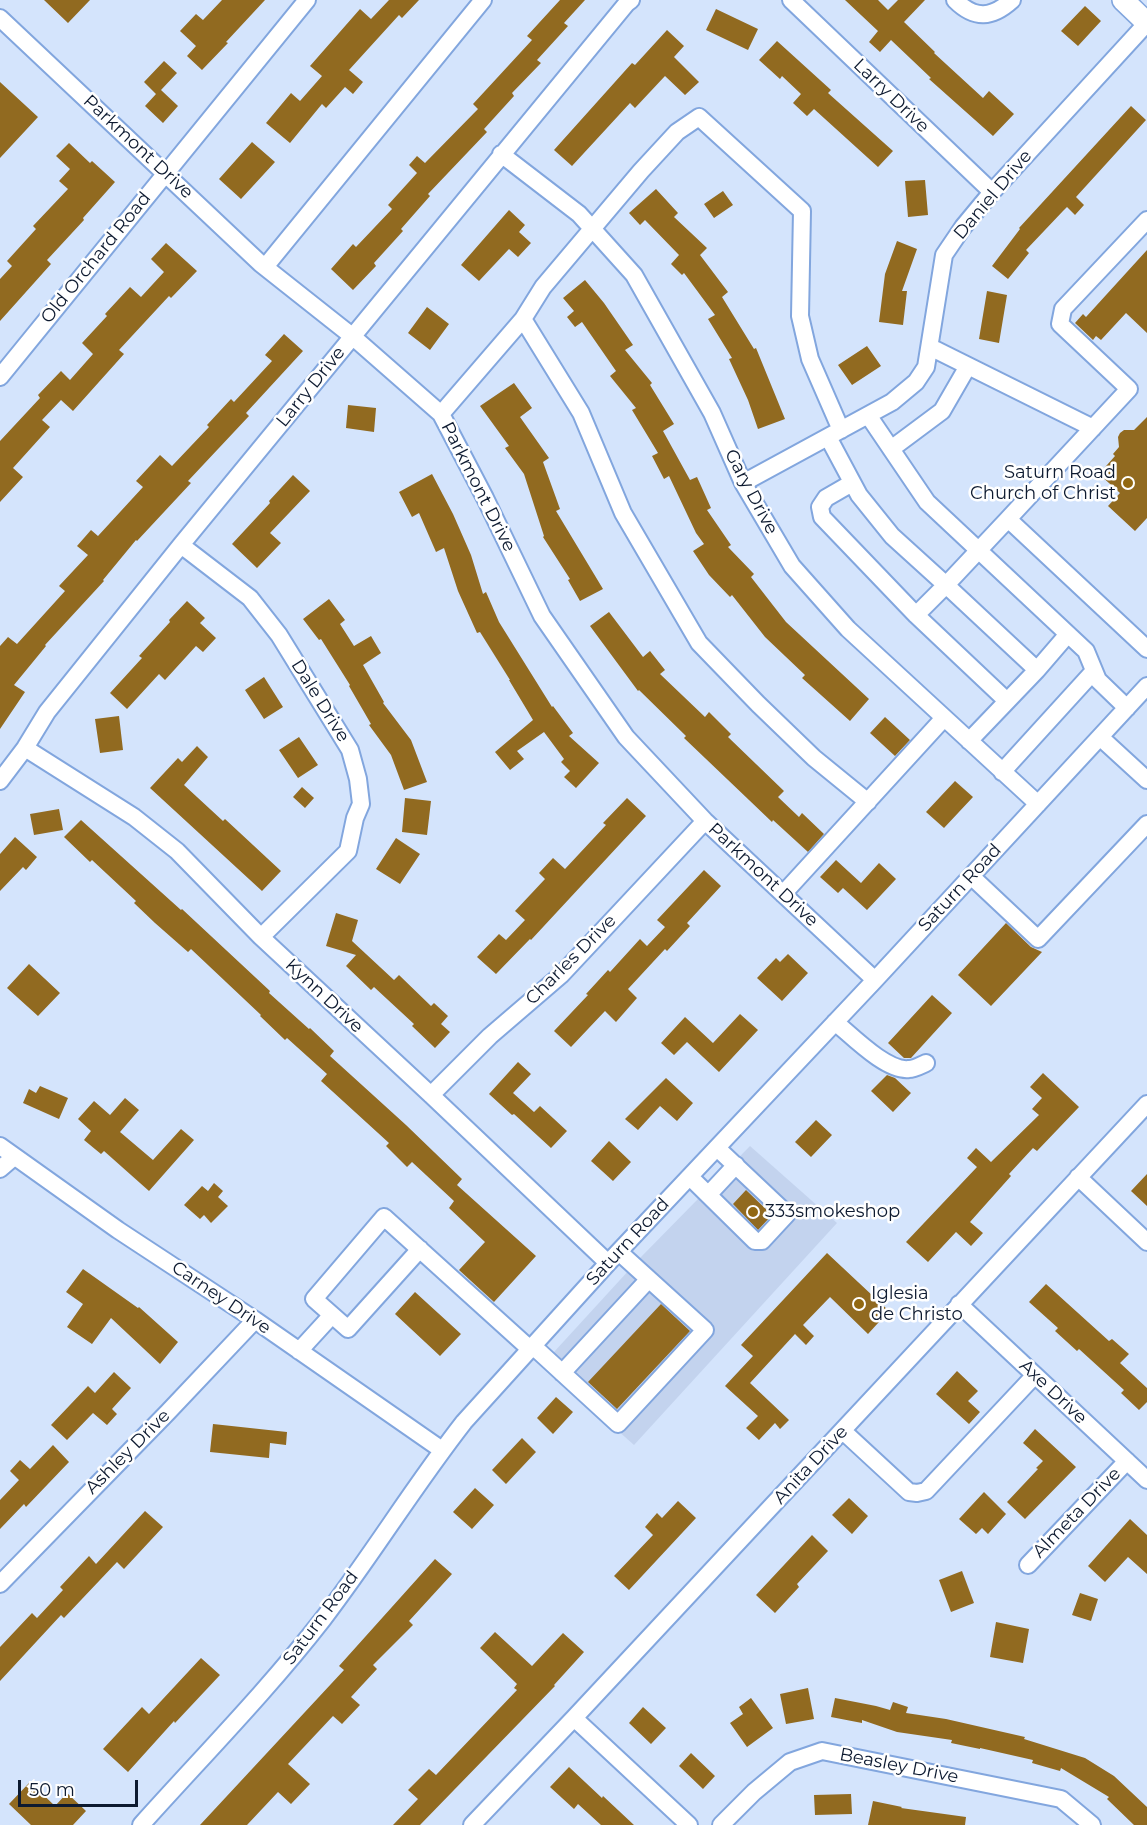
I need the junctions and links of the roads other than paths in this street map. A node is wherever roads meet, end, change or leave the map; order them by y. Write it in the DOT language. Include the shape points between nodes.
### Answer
graph roads {
  1 [pos="307,0"];
  2 [pos="483,0"];
  3 [pos="631,0"];
  4 [pos="791,0"];
  5 [pos="955,0"];
  6 [pos="1012,0"];
  7 [pos="1123,0"];
  8 [pos="0,18"];
  9 [pos="1147,23"];
  10 [pos="501,154"];
  11 [pos="165,172"];
  12 [pos="992,192"];
  13 [pos="1147,220"];
  14 [pos="592,228"];
  15 [pos="265,267"];
  16 [pos="524,319"];
  17 [pos="352,336"];
  18 [pos="930,347"];
  19 [pos="968,366"];
  20 [pos="0,377"];
  21 [pos="441,414"];
  22 [pos="868,415"];
  23 [pos="1093,428"];
  24 [pos="835,433"];
  25 [pos="891,449"];
  26 [pos="743,483"];
  27 [pos="852,483"];
  28 [pos="1008,519"];
  29 [pos="181,545"];
  30 [pos="978,550"];
  31 [pos="946,585"];
  32 [pos="916,615"];
  33 [pos="1068,634"];
  34 [pos="1147,649"];
  35 [pos="1037,670"];
  36 [pos="1094,671"];
  37 [pos="1147,686"];
  38 [pos="1007,701"];
  39 [pos="1127,708"];
  40 [pos="944,718"];
  41 [pos="1100,737"];
  42 [pos="969,741"];
  43 [pos="25,748"];
  44 [pos="1002,772"];
  45 [pos="1147,780"];
  46 [pos="0,781"];
  47 [pos="868,802"];
  48 [pos="1038,804"];
  49 [pos="705,821"];
  50 [pos="1147,824"];
  51 [pos="971,876"];
  52 [pos="783,894"];
  53 [pos="261,937"];
  54 [pos="875,980"];
  55 [pos="835,1022"];
  56 [pos="926,1063"];
  57 [pos="431,1095"];
  58 [pos="1147,1104"];
  59 [pos="0,1146"];
  60 [pos="717,1148"];
  61 [pos="14,1157"];
  62 [pos="736,1166"];
  63 [pos="0,1169"];
  64 [pos="690,1177"];
  65 [pos="1078,1177"];
  66 [pos="708,1195"];
  67 [pos="1147,1242"];
  68 [pos="420,1249"];
  69 [pos="614,1257"];
  70 [pos="649,1279"];
  71 [pos="959,1304"];
  72 [pos="332,1315"];
  73 [pos="255,1320"];
  74 [pos="532,1348"];
  75 [pos="299,1351"];
  76 [pos="562,1373"];
  77 [pos="1035,1375"];
  78 [pos="843,1431"];
  79 [pos="442,1450"];
  80 [pos="1127,1461"];
  81 [pos="1147,1480"];
  82 [pos="1028,1565"];
  83 [pos="0,1584"];
  84 [pos="574,1718"];
  85 [pos="480,1822"];
  86 [pos="141,1825"];
  87 [pos="689,1825"];
  88 [pos="721,1825"];
  89 [pos="1092,1825"];
  1 -- 11 [label="street, Old Orchard Road"];
  2 -- 15 [label="street"];
  3 -- 10 [label="street, Larry Drive"];
  4 -- 12 [label="street, Larry Drive"];
  5 -- 6 [label="street" via="964,9 984,14 1001,10"];
  7 -- 9 [label="main road"];
  8 -- 11 [label="street, Parkmont Drive"];
  9 -- 12 [label="street, Daniel Drive"];
  10 -- 14 [label="street, Gary Drive"];
  10 -- 17 [label="street, Larry Drive"];
  11 -- 15 [label="street, Parkmont Drive"];
  11 -- 20 [label="street, Old Orchard Road"];
  12 -- 18 [label="street, Daniel Drive" via="945,255"];
  13 -- 23 [label="street" via="1063,309 1060,324 1129,389"];
  14 -- 16 [label="street" via="543,287"];
  14 -- 24 [label="street" via="677,132 699,117 802,211 800,316"];
  14 -- 26 [label="street, Gary Drive" via="634,275 712,413"];
  15 -- 17 [label="street, Parkmont Drive"];
  16 -- 21 [label="street"];
  16 -- 47 [label="street" via="581,413 623,513 699,643 814,758"];
  17 -- 21 [label="street, Parkmont Drive"];
  17 -- 29 [label="street, Larry Drive"];
  18 -- 19 [label="street"];
  18 -- 22 [label="street, Daniel Drive" via="926,367 916,382"];
  19 -- 23 [label="street"];
  19 -- 25 [label="street" via="942,411"];
  21 -- 49 [label="street, Parkmont Drive" via="542,616 626,737"];
  22 -- 24 [label="street, Daniel Drive"];
  22 -- 25 [label="street"];
  23 -- 28 [label="street"];
  24 -- 26 [label="street, Daniel Drive"];
  24 -- 27 [label="street"];
  25 -- 30 [label="street" via="927,501"];
  26 -- 40 [label="street, Gary Drive" via="792,566 848,629"];
  27 -- 31 [label="street" via="892,536"];
  27 -- 32 [label="street" via="826,498 820,507 822,517"];
  28 -- 30 [label="street"];
  28 -- 34 [label="street"];
  29 -- 43 [label="street, Larry Drive" via="48,712"];
  29 -- 53 [label="street, Dale Drive" via="250,598 279,635 350,750 358,779 361,804 348,851"];
  30 -- 31 [label="street"];
  30 -- 33 [label="street"];
  31 -- 32 [label="street"];
  31 -- 35 [label="street"];
  32 -- 38 [label="street"];
  33 -- 35 [label="street"];
  33 -- 36 [label="street" via="1086,651"];
  35 -- 38 [label="street"];
  36 -- 39 [label="street" via="1098,680"];
  36 -- 44 [label="street"];
  37 -- 39 [label="street, Saturn Road"];
  38 -- 42 [label="street"];
  39 -- 41 [label="street, Saturn Road"];
  40 -- 42 [label="street, Gary Drive"];
  40 -- 47 [label="street"];
  41 -- 45 [label="street"];
  41 -- 48 [label="street, Saturn Road"];
  42 -- 44 [label="street, Gary Drive"];
  43 -- 46 [label="street, Larry Drive"];
  43 -- 53 [label="street, Kynn Drive" via="134,817 177,851"];
  44 -- 48 [label="street, Gary Drive"];
  47 -- 52 [label="street"];
  48 -- 51 [label="street, Saturn Road"];
  49 -- 52 [label="street, Parkmont Drive"];
  49 -- 57 [label="street, Charles Drive" via="561,975 490,1036"];
  50 -- 51 [label="street" via="1038,939"];
  51 -- 54 [label="street, Saturn Road"];
  52 -- 54 [label="street, Parkmont Drive"];
  53 -- 57 [label="street, Kynn Drive"];
  54 -- 55 [label="street, Saturn Road"];
  55 -- 56 [label="street" via="893,1066 908,1070"];
  55 -- 60 [label="street, Saturn Road"];
  57 -- 69 [label="street, Kynn Drive"];
  58 -- 65 [label="street, Anita Drive"];
  59 -- 61 [label="street, Carney Drive"];
  60 -- 62 [label="street"];
  60 -- 64 [label="street, Saturn Road"];
  61 -- 63 [label="street"];
  61 -- 73 [label="street, Carney Drive"];
  62 -- 66 [label="street"];
  62 -- 66 [label="street" via="787,1214 762,1241 755,1241"];
  64 -- 66 [label="street"];
  64 -- 69 [label="street, Saturn Road"];
  65 -- 67 [label="street"];
  65 -- 71 [label="street, Anita Drive"];
  68 -- 72 [label="street" via="348,1329"];
  68 -- 72 [label="street" via="384,1216 315,1299"];
  68 -- 74 [label="street"];
  69 -- 70 [label="street, Kynn Drive"];
  69 -- 74 [label="street, Saturn Road"];
  70 -- 76 [label="street"];
  70 -- 76 [label="street, Kynn Drive" via="705,1330 626,1416 618,1424"];
  71 -- 77 [label="street, Axe Drive"];
  71 -- 78 [label="street, Anita Drive"];
  72 -- 75 [label="street"];
  73 -- 75 [label="street, Carney Drive"];
  73 -- 83 [label="street, Ashley Drive"];
  74 -- 76 [label="street"];
  74 -- 79 [label="street, Saturn Road"];
  75 -- 79 [label="street, Carney Drive"];
  77 -- 78 [label="street" via="926,1491 909,1492"];
  77 -- 80 [label="street, Axe Drive"];
  78 -- 84 [label="street, Anita Drive"];
  79 -- 86 [label="street, Saturn Road" via="323,1618"];
  80 -- 81 [label="street, Axe Drive"];
  80 -- 82 [label="street, Almeta Drive"];
  84 -- 85 [label="street, Anita Drive"];
  84 -- 87 [label="street"];
  88 -- 89 [label="street, Beasley Drive" via="790,1762 822,1751 1061,1799"];
}
